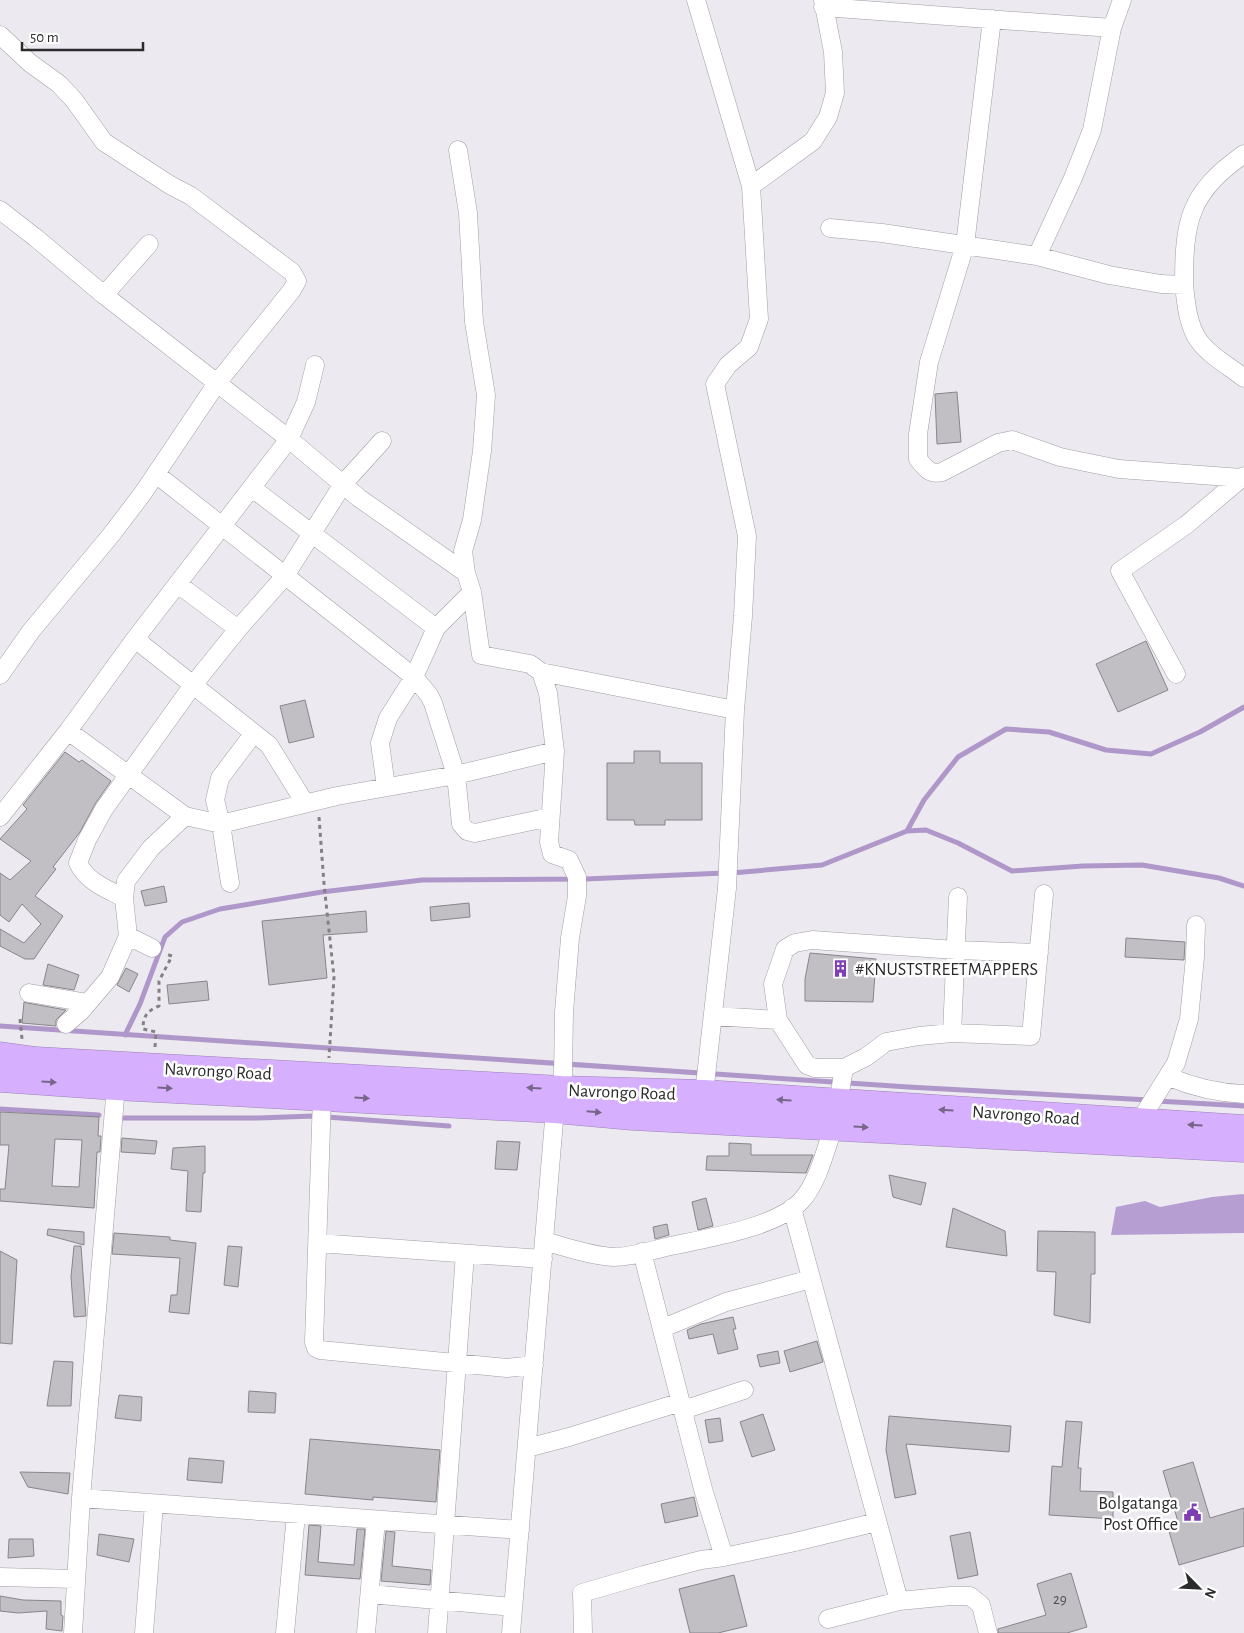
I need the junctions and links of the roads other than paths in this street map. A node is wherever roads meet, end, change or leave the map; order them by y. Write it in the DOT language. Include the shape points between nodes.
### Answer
graph roads {
  1 [pos="696,0"];
  2 [pos="1122,0"];
  3 [pos="823,3"];
  4 [pos="992,19"];
  5 [pos="1112,28"];
  6 [pos="0,35"];
  7 [pos="458,150"];
  8 [pos="1244,154"];
  9 [pos="751,186"];
  10 [pos="0,210"];
  11 [pos="830,228"];
  12 [pos="148,244"];
  13 [pos="966,245"];
  14 [pos="1037,256"];
  15 [pos="1184,285"];
  16 [pos="104,295"];
  17 [pos="315,365"];
  18 [pos="1244,378"];
  19 [pos="217,384"];
  20 [pos="289,439"];
  21 [pos="382,441"];
  22 [pos="156,474"];
  23 [pos="1243,477"];
  24 [pos="344,484"];
  25 [pos="252,488"];
  26 [pos="223,526"];
  27 [pos="310,533"];
  28 [pos="466,573"];
  29 [pos="284,576"];
  30 [pos="178,585"];
  31 [pos="472,592"];
  32 [pos="436,628"];
  33 [pos="238,629"];
  34 [pos="135,639"];
  35 [pos="541,672"];
  36 [pos="1176,674"];
  37 [pos="0,675"];
  38 [pos="414,678"];
  39 [pos="193,685"];
  40 [pos="735,710"];
  41 [pos="68,731"];
  42 [pos="254,734"];
  43 [pos="554,752"];
  44 [pos="456,775"];
  45 [pos="129,776"];
  46 [pos="386,788"];
  47 [pos="311,802"];
  48 [pos="0,816"];
  49 [pos="185,816"];
  50 [pos="550,817"];
  51 [pos="221,824"];
  52 [pos="230,883"];
  53 [pos="1044,894"];
  54 [pos="124,898"];
  55 [pos="958,898"];
  56 [pos="1196,925"];
  57 [pos="128,936"];
  58 [pos="152,948"];
  59 [pos="956,950"];
  60 [pos="1039,953"];
  61 [pos="29,993"];
  62 [pos="88,1003"];
  63 [pos="713,1016"];
  64 [pos="778,1020"];
  65 [pos="66,1024"];
  66 [pos="952,1033"];
  67 [pos="11,1049"];
  68 [pos="844,1068"];
  69 [pos="1169,1077"];
  70 [pos="0,1078"];
  71 [pos="116,1086"];
  72 [pos="704,1094"];
  73 [pos="1244,1094"];
  74 [pos="322,1096"];
  75 [pos="558,1099"];
  76 [pos="836,1114"];
  77 [pos="1142,1122"];
  78 [pos="1244,1129"];
  79 [pos="1244,1148"];
  80 [pos="792,1208"];
  81 [pos="544,1241"];
  82 [pos="318,1243"];
  83 [pos="642,1252"];
  84 [pos="465,1254"];
  85 [pos="543,1259"];
  86 [pos="811,1279"];
  87 [pos="663,1328"];
  88 [pos="456,1363"];
  89 [pos="534,1365"];
  90 [pos="744,1390"];
  91 [pos="682,1406"];
  92 [pos="527,1448"];
  93 [pos="81,1498"];
  94 [pos="154,1504"];
  95 [pos="296,1514"];
  96 [pos="376,1520"];
  97 [pos="877,1522"];
  98 [pos="445,1525"];
  99 [pos="520,1530"];
  100 [pos="724,1557"];
  101 [pos="0,1577"];
  102 [pos="75,1579"];
  103 [pos="370,1594"];
  104 [pos="439,1600"];
  105 [pos="899,1601"];
  106 [pos="513,1607"];
  107 [pos="828,1618"];
  108 [pos="73,1633"];
  109 [pos="144,1633"];
  110 [pos="285,1633"];
  111 [pos="366,1633"];
  112 [pos="437,1633"];
  113 [pos="511,1633"];
  114 [pos="583,1633"];
  115 [pos="988,1633"];
  1 -- 9 [label="street"];
  2 -- 5 [label="street"];
  3 -- 4 [label="street"];
  3 -- 9 [label="street" via="833,52 835,93 828,117 813,141"];
  4 -- 5 [label="street"];
  4 -- 13 [label="street"];
  5 -- 14 [label="street" via="1092,130"];
  6 -- 19 [label="street" via="59,84 104,142 191,196 292,272 297,281 292,290"];
  7 -- 28 [label="street" via="468,213 474,322 486,395 482,451 464,551"];
  8 -- 15 [label="street" via="1224,168 1202,191 1188,220"];
  9 -- 40 [label="street" via="758,319 749,347 728,365 715,384 747,536"];
  10 -- 16 [label="street"];
  11 -- 13 [label="street"];
  12 -- 16 [label="street"];
  13 -- 14 [label="street"];
  13 -- 23 [label="street" via="929,362 918,434 918,460 927,470 937,474 998,443 1012,440 1060,457 1119,469"];
  14 -- 15 [label="street" via="1109,274"];
  15 -- 18 [label="street" via="1186,306 1198,340"];
  16 -- 19 [label="street"];
  17 -- 20 [label="street" via="306,402"];
  19 -- 20 [label="street"];
  19 -- 22 [label="street"];
  20 -- 24 [label="street"];
  20 -- 25 [label="street"];
  21 -- 24 [label="street"];
  22 -- 26 [label="street"];
  22 -- 37 [label="street"];
  23 -- 36 [label="street" via="1186,525 1120,571"];
  24 -- 27 [label="street"];
  24 -- 28 [label="street" via="400,528"];
  25 -- 26 [label="street"];
  25 -- 27 [label="street"];
  26 -- 29 [label="street"];
  26 -- 30 [label="street"];
  27 -- 29 [label="street"];
  27 -- 32 [label="street"];
  28 -- 31 [label="street"];
  29 -- 33 [label="street"];
  29 -- 38 [label="street"];
  30 -- 33 [label="street"];
  30 -- 34 [label="street"];
  31 -- 32 [label="street"];
  31 -- 35 [label="street" via="481,655 530,664"];
  32 -- 38 [label="street"];
  33 -- 39 [label="street"];
  34 -- 39 [label="street"];
  34 -- 41 [label="street"];
  35 -- 40 [label="street"];
  35 -- 43 [label="street" via="548,694"];
  38 -- 44 [label="street" via="433,703"];
  38 -- 46 [label="street" via="388,718 380,743"];
  39 -- 42 [label="street"];
  39 -- 45 [label="street"];
  40 -- 63 [label="street" via="727,888"];
  41 -- 45 [label="street"];
  41 -- 48 [label="street"];
  42 -- 47 [label="street" via="269,745"];
  42 -- 51 [label="street" via="220,778 215,800"];
  43 -- 44 [label="street"];
  43 -- 50 [label="street"];
  44 -- 46 [label="street"];
  44 -- 50 [label="street" via="461,824 467,831 475,833"];
  45 -- 49 [label="street"];
  45 -- 54 [label="street" via="104,809 78,863 95,883"];
  46 -- 47 [label="street"];
  47 -- 51 [label="street"];
  49 -- 51 [label="street"];
  49 -- 54 [label="street" via="151,848 126,881"];
  50 -- 75 [label="street" via="552,854 569,860 577,876 565,1002 563,1075"];
  51 -- 52 [label="street"];
  53 -- 60 [label="street"];
  54 -- 57 [label="street"];
  55 -- 59 [label="street"];
  56 -- 69 [label="street" via="1189,1019"];
  57 -- 58 [label="street"];
  57 -- 62 [label="street" via="110,977"];
  59 -- 60 [label="street"];
  59 -- 64 [label="street" via="812,940 795,943 785,949 773,984"];
  59 -- 66 [label="street"];
  60 -- 66 [label="street" via="1031,1036"];
  61 -- 62 [label="street"];
  62 -- 65 [label="street"];
  63 -- 64 [label="street"];
  63 -- 72 [label="street"];
  64 -- 68 [label="street" via="807,1065"];
  66 -- 68 [label="street" via="886,1042"];
  75 -- 67 [label="highway, Navrongo Road, one-way" via="46,1061"];
  68 -- 76 [label="street"];
  69 -- 73 [label="street" via="1194,1087"];
  69 -- 77 [label="street"];
  70 -- 71 [label="highway, Navrongo Road, one-way"];
  71 -- 74 [label="highway, Navrongo Road, one-way"];
  71 -- 93 [label="street"];
  72 -- 75 [label="highway, Navrongo Road"];
  76 -- 72 [label="highway, Navrongo Road, one-way"];
  74 -- 75 [label="highway, Navrongo Road, one-way"];
  74 -- 82 [label="street"];
  75 -- 76 [label="highway, Navrongo Road, one-way" via="633,1116"];
  75 -- 81 [label="street"];
  77 -- 76 [label="highway, Navrongo Road, one-way"];
  76 -- 79 [label="highway, Navrongo Road, one-way"];
  76 -- 80 [label="street" via="815,1178 802,1201"];
  78 -- 77 [label="highway, Navrongo Road, one-way"];
  80 -- 83 [label="street" via="756,1225"];
  80 -- 86 [label="street"];
  81 -- 83 [label="street" via="615,1257"];
  81 -- 85 [label="street"];
  82 -- 84 [label="street"];
  82 -- 88 [label="street" via="316,1348"];
  83 -- 87 [label="street"];
  84 -- 85 [label="street"];
  84 -- 88 [label="street"];
  85 -- 89 [label="street"];
  86 -- 87 [label="street" via="726,1302"];
  86 -- 97 [label="street"];
  87 -- 91 [label="street"];
  88 -- 89 [label="street" via="507,1368"];
  88 -- 98 [label="street"];
  89 -- 92 [label="street"];
  90 -- 91 [label="street"];
  91 -- 92 [label="street"];
  91 -- 100 [label="street"];
  92 -- 99 [label="street"];
  93 -- 94 [label="street"];
  93 -- 102 [label="street"];
  94 -- 95 [label="street"];
  94 -- 109 [label="street"];
  95 -- 96 [label="street"];
  95 -- 110 [label="street"];
  96 -- 98 [label="street"];
  96 -- 103 [label="street"];
  97 -- 100 [label="street"];
  97 -- 105 [label="street"];
  98 -- 99 [label="street"];
  98 -- 104 [label="street"];
  99 -- 106 [label="street"];
  100 -- 114 [label="street" via="582,1593"];
  101 -- 102 [label="street"];
  102 -- 108 [label="street"];
  103 -- 104 [label="street"];
  103 -- 111 [label="street"];
  104 -- 106 [label="street"];
  104 -- 112 [label="street"];
  105 -- 107 [label="street"];
  105 -- 115 [label="street" via="970,1596 981,1605"];
  106 -- 113 [label="street"];
}
